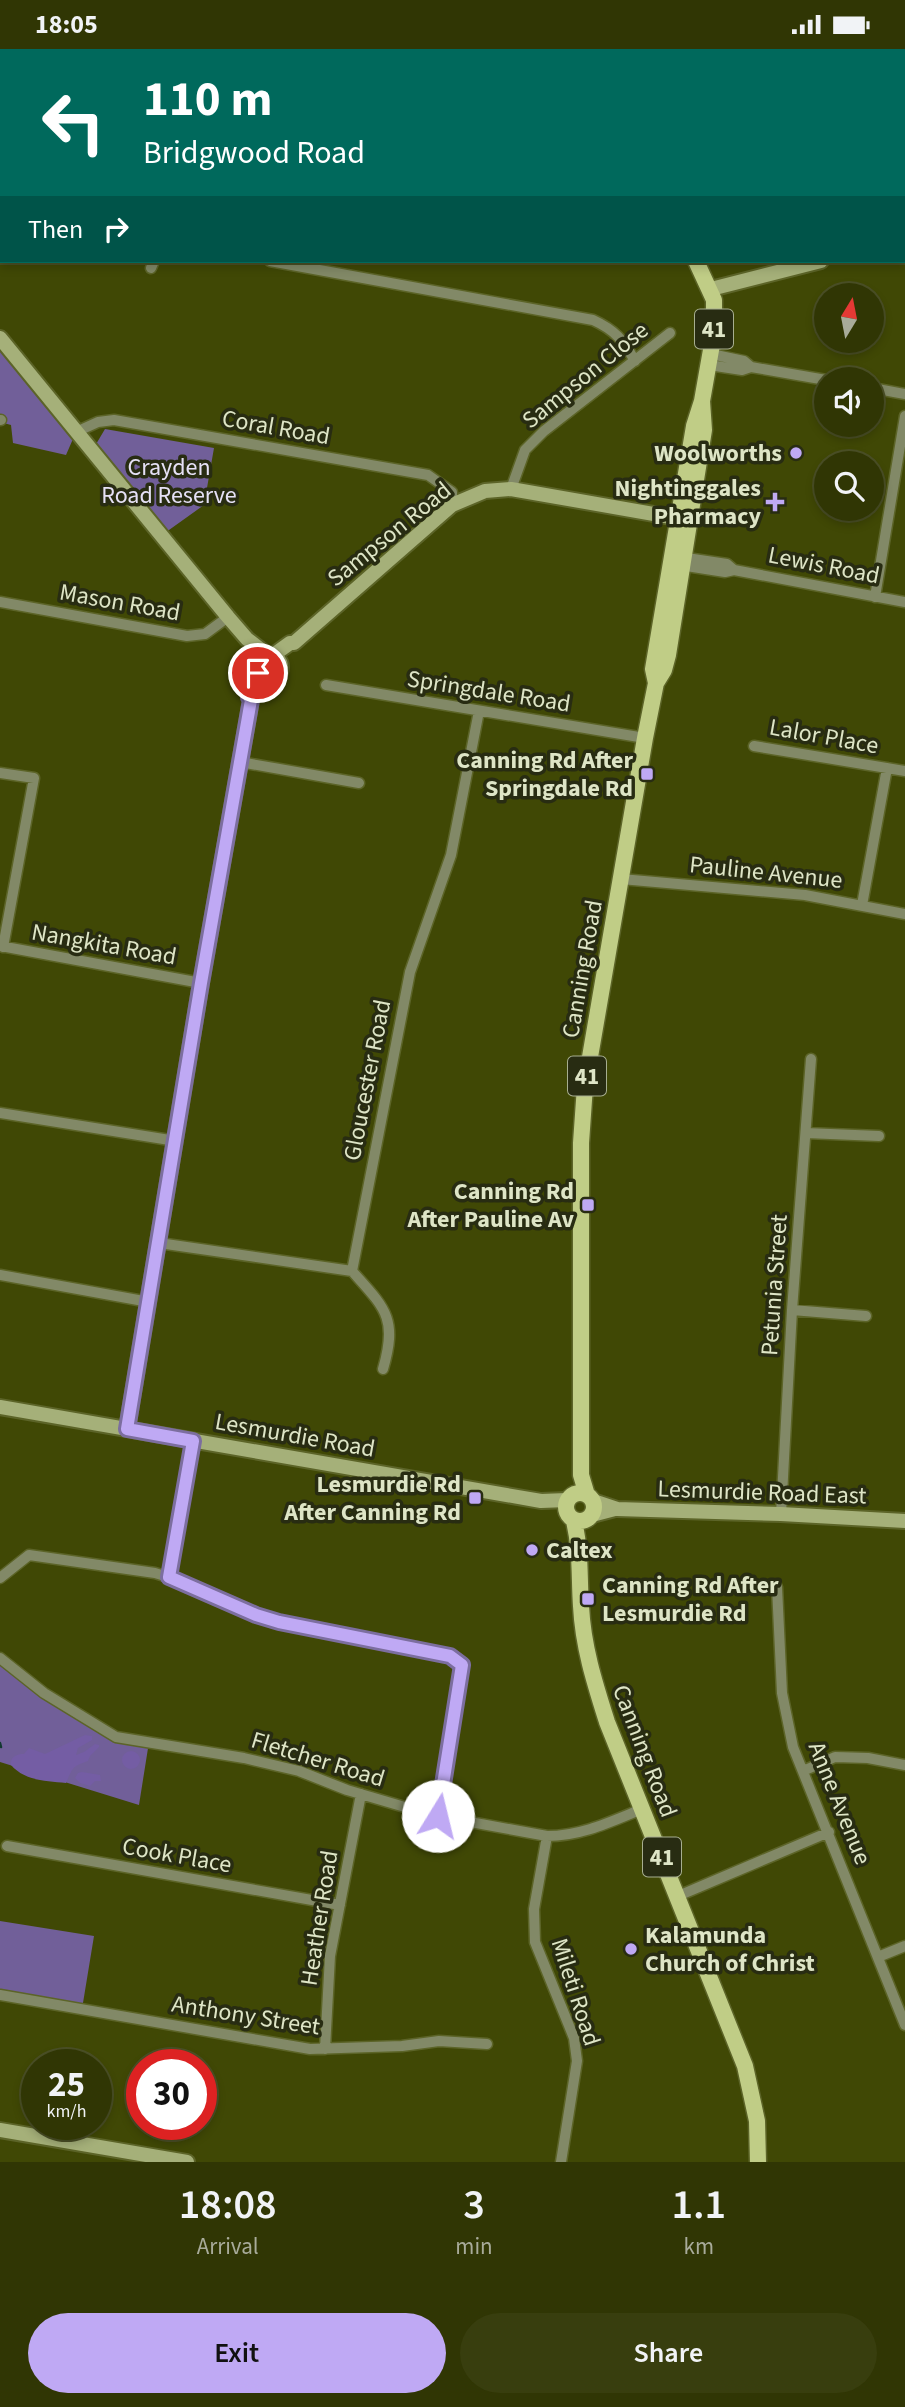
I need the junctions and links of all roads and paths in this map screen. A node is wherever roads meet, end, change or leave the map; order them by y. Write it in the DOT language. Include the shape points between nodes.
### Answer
graph roads {
  1 [pos="281,263"];
  2 [pos="697,263"];
  3 [pos="813,263"];
  4 [pos="710,289"];
  5 [pos="670,333"];
  6 [pos="0,338"];
  7 [pos="710,359"];
  8 [pos="635,361"];
  9 [pos="814,378"];
  10 [pos="884,391"];
  11 [pos="905,394"];
  12 [pos="905,416"];
  13 [pos="76,432"];
  14 [pos="511,489"];
  15 [pos="452,505"];
  16 [pos="684,519"];
  17 [pos="680,561"];
  18 [pos="875,597"];
  19 [pos="0,602"];
  20 [pos="905,602"];
  21 [pos="228,617"];
  22 [pos="267,666"];
  23 [pos="327,685"];
  24 [pos="479,711"];
  25 [pos="645,738"];
  26 [pos="754,746"];
  27 [pos="240,762"];
  28 [pos="887,768"];
  29 [pos="905,771"];
  30 [pos="0,773"];
  31 [pos="359,783"];
  32 [pos="621,879"];
  33 [pos="862,905"];
  34 [pos="905,914"];
  35 [pos="2,946"];
  36 [pos="201,983"];
  37 [pos="811,1059"];
  38 [pos="0,1113"];
  39 [pos="806,1133"];
  40 [pos="879,1136"];
  41 [pos="176,1142"];
  42 [pos="159,1243"];
  43 [pos="352,1272"];
  44 [pos="0,1275"];
  45 [pos="149,1302"];
  46 [pos="792,1310"];
  47 [pos="866,1317"];
  48 [pos="383,1369"];
  49 [pos="0,1407"];
  50 [pos="127,1429"];
  51 [pos="193,1441"];
  52 [pos="580,1507"];
  53 [pos="781,1514"];
  54 [pos="905,1521"];
  55 [pos="169,1577"];
  56 [pos="0,1578"];
  57 [pos="777,1587"];
  58 [pos="0,1658"];
  59 [pos="905,1765"];
  60 [pos="803,1771"];
  61 [pos="361,1794"];
  62 [pos="642,1809"];
  63 [pos="438,1816"];
  64 [pos="829,1832"];
  65 [pos="547,1836"];
  66 [pos="7,1846"];
  67 [pos="678,1896"];
  68 [pos="340,1905"];
  69 [pos="905,1947"];
  70 [pos="878,1957"];
  71 [pos="0,1995"];
  72 [pos="905,2025"];
  73 [pos="487,2044"];
  74 [pos="326,2049"];
  75 [pos="0,2130"];
  76 [pos="187,2162"];
  77 [pos="561,2162"];
  78 [pos="758,2162"];
  1 -- 8 [label="street" via="593,320 611,328"];
  2 -- 4 [label="main road, Canning Road / 41"];
  3 -- 4 [label="street"];
  4 -- 7 [label="main road, Canning Road / 41" via="715,316"];
  5 -- 8 [label="street, Sampson Close"];
  6 -- 13 [label="street"];
  7 -- 9 [label="street" via="742,370 751,367"];
  7 -- 16 [label="main road, Canning Road / 41" via="694,426"];
  8 -- 14 [label="street, Sampson Close" via="544,431 526,450"];
  10 -- 11 [label="street"];
  12 -- 18 [label="street"];
  13 -- 15 [label="street, Coral Road" via="114,420 428,475 452,492"];
  13 -- 21 [label="street"];
  14 -- 15 [label="street, Sampson Road" via="485,491"];
  14 -- 16 [label="street, Sampson Road"];
  15 -- 22 [label="street, Sampson Road"];
  16 -- 17 [label="main road, Canning Road / 41"];
  17 -- 18 [label="street, Lewis Road" via="727,564 734,570"];
  17 -- 25 [label="main road, Canning Road / 41" via="653,669 656,683"];
  18 -- 20 [label="street, Lewis Road"];
  19 -- 21 [label="street, Mason Road" via="187,636 205,634"];
  21 -- 22 [label="street"];
  22 -- 27 [label="street, Sampson Road" via="254,677"];
  23 -- 24 [label="street, Springdale Road"];
  24 -- 25 [label="street, Springdale Road"];
  24 -- 43 [label="street, Gloucester Road" via="451,855 410,972"];
  25 -- 32 [label="main road, Canning Road / 41"];
  26 -- 28 [label="street, Lalor Place"];
  27 -- 31 [label="street"];
  27 -- 36 [label="street, Sampson Road"];
  28 -- 29 [label="street, Lalor Place"];
  28 -- 33 [label="street, Lalor Place"];
  30 -- 35 [label="street" via="34,778"];
  32 -- 33 [label="street, Pauline Avenue" via="805,895"];
  32 -- 52 [label="main road, Canning Road / 41" via="583,1107"];
  33 -- 34 [label="street, Pauline Avenue"];
  35 -- 36 [label="street, Nangkita Road"];
  36 -- 41 [label="street, Sampson Road"];
  37 -- 39 [label="street, Petunia Street"];
  38 -- 41 [label="street"];
  39 -- 40 [label="street"];
  39 -- 46 [label="street, Petunia Street"];
  41 -- 42 [label="street, Sampson Road"];
  42 -- 43 [label="street"];
  42 -- 45 [label="street, Sampson Road"];
  43 -- 48 [label="street" via="382,1305 390,1325"];
  44 -- 45 [label="street"];
  45 -- 50 [label="street, Sampson Road"];
  46 -- 47 [label="street"];
  46 -- 53 [label="street, Petunia Street"];
  49 -- 50 [label="street, Lesmurdie Road"];
  50 -- 51 [label="street, Lesmurdie Road"];
  51 -- 52 [label="street, Lesmurdie Road"];
  51 -- 55 [label="street"];
  52 -- 53 [label="street, Lesmurdie Road East"];
  52 -- 62 [label="main road, Canning Road / 41" via="581,1606 590,1666"];
  53 -- 54 [label="street, Lesmurdie Road East"];
  55 -- 56 [label="street" via="29,1555"];
  55 -- 63 [label="street" via="256,1615 450,1656 462,1665"];
  57 -- 60 [label="street, Anne Avenue" via="782,1693"];
  58 -- 61 [label="street, Fletcher Road" via="44,1693 116,1737 244,1758 299,1771"];
  59 -- 60 [label="street" via="835,1757"];
  60 -- 64 [label="street, Anne Avenue"];
  61 -- 63 [label="street, Fletcher Road"];
  61 -- 68 [label="street, Heather Road"];
  62 -- 65 [label="street, Fletcher Road" via="580,1833"];
  62 -- 67 [label="main road, Canning Road / 41"];
  63 -- 65 [label="street, Fletcher Road"];
  64 -- 67 [label="street"];
  64 -- 70 [label="street, Anne Avenue"];
  65 -- 77 [label="street, Mileti Road" via="534,1909 535,1942 574,2038 577,2061"];
  66 -- 68 [label="street, Cook Place"];
  67 -- 78 [label="main road, Canning Road / 41" via="745,2066 757,2121"];
  68 -- 74 [label="street, Heather Road" via="330,1956"];
  69 -- 70 [label="street"];
  70 -- 72 [label="street, Anne Avenue"];
  71 -- 74 [label="street, Anthony Street"];
  73 -- 74 [label="street, Anthony Street" via="439,2041"];
  75 -- 76 [label="street"];
}
